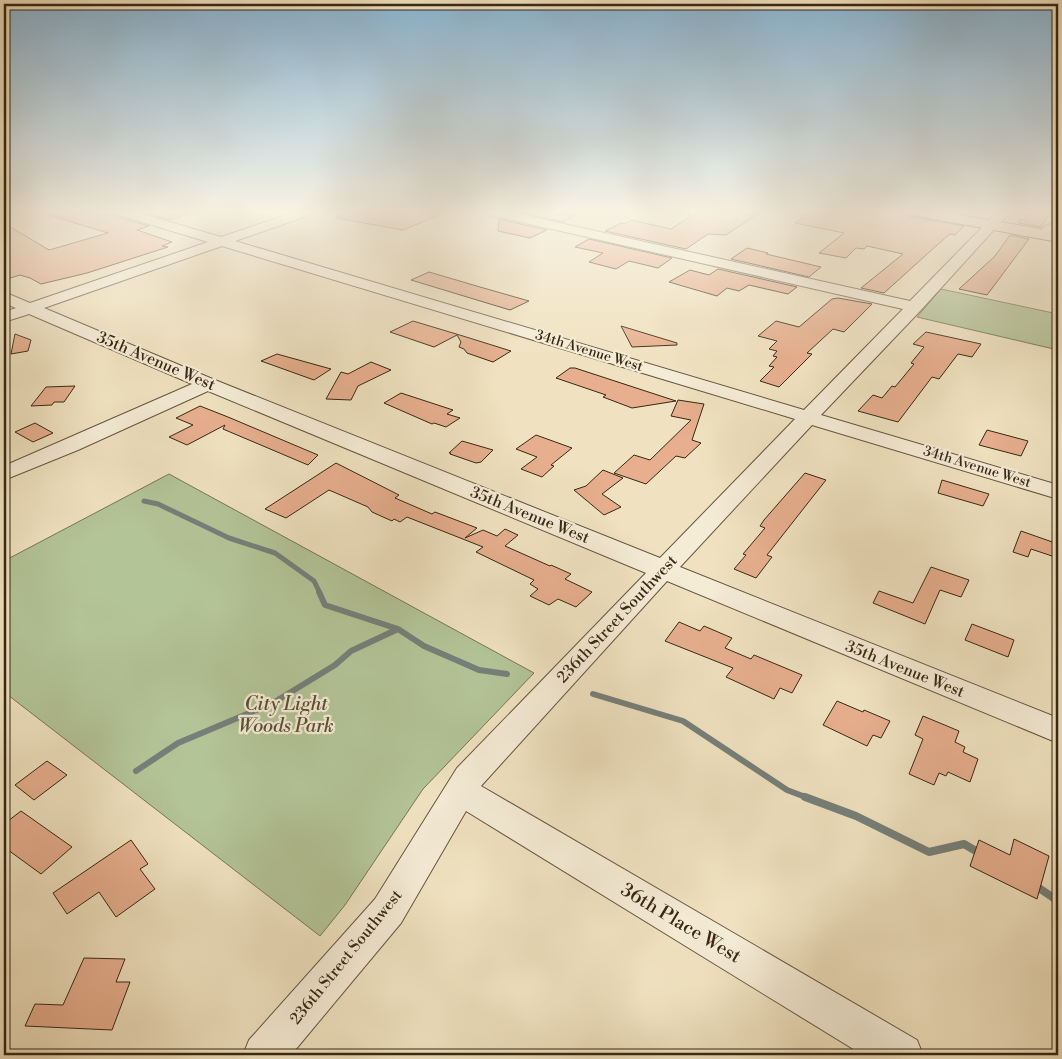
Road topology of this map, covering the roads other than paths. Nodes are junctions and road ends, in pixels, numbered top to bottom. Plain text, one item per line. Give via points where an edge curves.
1 (167, 260) edge
2 (286, 260) edge
3 (709, 260) edge
4 (959, 260) edge
5 (4, 297) edge
6 (915, 307) junction
7 (31, 308) junction
8 (4, 317) edge
9 (208, 384) junction
10 (808, 418) junction
11 (4, 474) edge
12 (1058, 492) edge
13 (663, 570) junction
14 (1058, 731) edge
15 (460, 790) junction
16 (264, 1055) edge
17 (902, 1055) edge

1 - 7 street
2 - 10 street, 34th Avenue West
3 - 6 street
4 - 6 street, 236th Street Southwest
5 - 7 street, 35th Avenue West
6 - 10 street, 236th Street Southwest
7 - 8 street
7 - 9 street, 35th Avenue West
9 - 11 street
9 - 13 street, 35th Avenue West
10 - 12 street, 34th Avenue West
10 - 13 street, 236th Street Southwest
13 - 14 street, 35th Avenue West
13 - 15 street, 236th Street Southwest via 506,736
15 - 16 street, 236th Street Southwest via 388,911
15 - 17 street, 36th Place West

